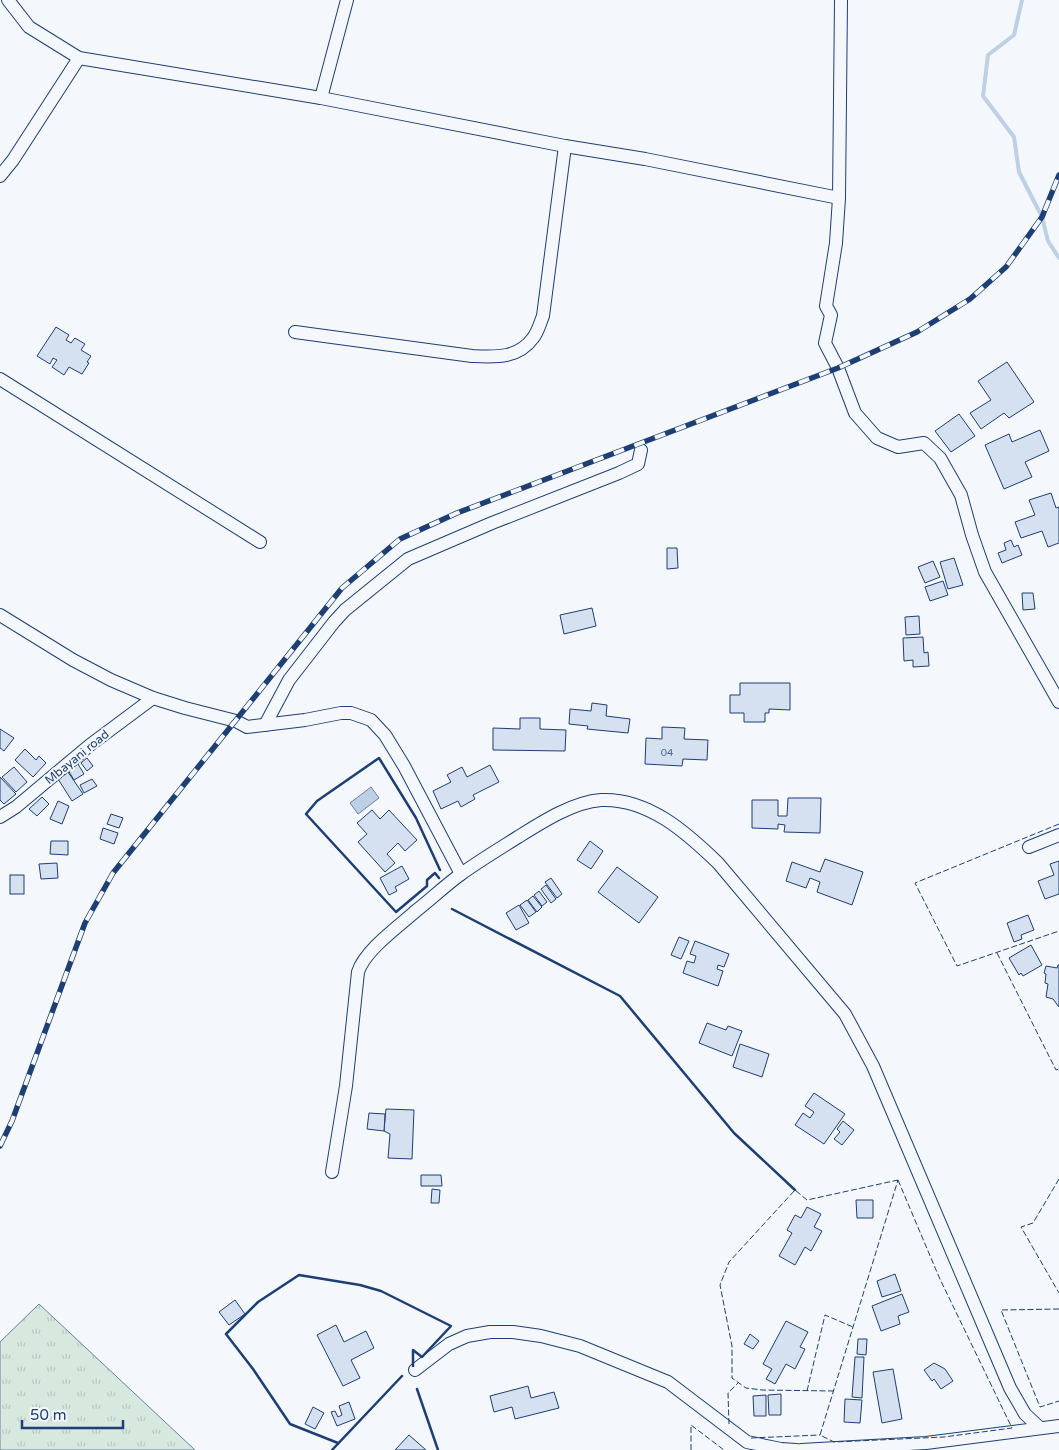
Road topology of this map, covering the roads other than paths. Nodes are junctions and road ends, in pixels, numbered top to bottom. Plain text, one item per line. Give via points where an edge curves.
1 (8, 0) edge
2 (347, 0) edge
3 (842, 0) edge
4 (79, 58) junction
5 (320, 98) junction
6 (565, 146) junction
7 (0, 176) edge
8 (838, 198) junction
9 (294, 332) dead end
10 (0, 379) edge
11 (641, 450) dead end
12 (260, 542) dead end
13 (0, 615) edge
14 (154, 698) junction
15 (1059, 702) edge
16 (265, 726) junction
17 (0, 817) edge
18 (1059, 835) edge
19 (1029, 847) dead end
20 (461, 874) junction
21 (332, 1172) dead end
22 (415, 1370) dead end
23 (1059, 1426) edge
24 (1040, 1428) junction
25 (752, 1446) edge
26 (796, 1450) edge
27 (801, 1450) edge

1 - 4 street via 29,27
2 - 5 street
3 - 8 street
4 - 5 street
4 - 7 street
5 - 6 street
6 - 8 street
6 - 9 street via 542,316 534,337 522,350 500,357 472,356
8 - 15 street via 836,243 826,306 831,315 825,343 855,413 877,438 898,447 924,443 940,458 961,495 985,572
10 - 12 street
11 - 16 street via 638,464 408,559 334,622 289,680
13 - 14 street via 72,660
14 - 16 street via 247,727
14 - 17 street, Mbayani road via 90,745 16,808
16 - 20 street via 341,713 371,720 385,735 404,766
18 - 19 street
20 - 21 street via 367,954 360,965
20 - 24 street via 540,824 583,803 601,800 644,808 664,818 715,860 845,1014 873,1066 1010,1388 1025,1414
22 - 25 street via 449,1344 467,1336 513,1332 541,1336 580,1346 668,1382
23 - 24 street
24 - 27 street via 926,1443
25 - 26 street

